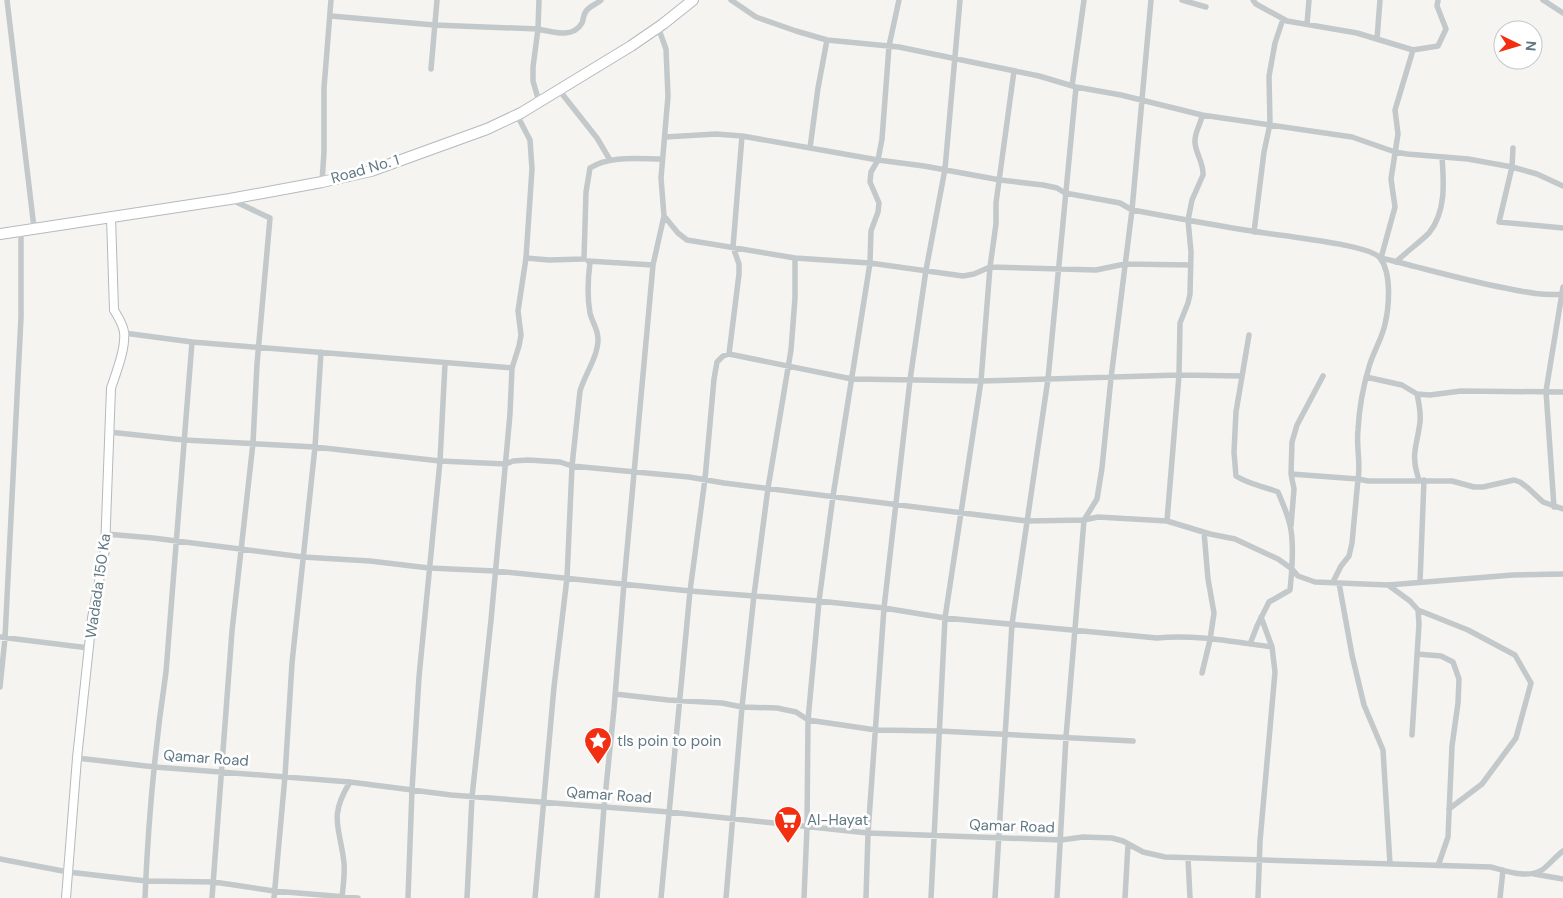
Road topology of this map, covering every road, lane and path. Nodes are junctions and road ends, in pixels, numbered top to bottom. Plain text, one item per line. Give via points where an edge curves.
1 (7, 0) edge
2 (332, 0) edge
3 (436, 0) edge
4 (540, 0) edge
5 (601, 0) edge
6 (692, 0) edge
7 (731, 0) edge
8 (899, 0) edge
9 (960, 0) edge
10 (1084, 0) edge
11 (1152, 0) edge
12 (1182, 0) edge
13 (1254, 0) edge
14 (1309, 0) edge
15 (1380, 0) edge
16 (1438, 0) edge
17 (1543, 0) edge
18 (1206, 7) dead end
19 (1563, 14) edge
20 (331, 16) junction
21 (1283, 19) junction
22 (1307, 24) junction
23 (434, 25) junction
24 (658, 27) junction
25 (538, 29) junction
26 (1377, 39) junction
27 (827, 40) junction
28 (889, 46) junction
29 (1413, 50) junction
30 (953, 58) junction
31 (431, 69) dead end
32 (1014, 71) junction
33 (1074, 87) junction
34 (559, 90) junction
35 (1142, 101) junction
36 (538, 102) junction
37 (517, 114) junction
38 (1202, 115) junction
39 (1270, 124) junction
40 (742, 136) junction
41 (665, 137) junction
42 (810, 148) junction
43 (1512, 148) dead end
44 (1395, 152) junction
45 (1442, 158) junction
46 (662, 159) junction
47 (610, 160) junction
48 (878, 160) junction
49 (1512, 167) junction
50 (945, 169) junction
51 (1000, 180) junction
52 (322, 182) junction
53 (1563, 186) edge
54 (1065, 193) junction
55 (230, 199) junction
56 (1132, 210) junction
57 (664, 216) junction
58 (111, 217) junction
59 (1188, 220) junction
60 (34, 228) junction
61 (1563, 228) edge
62 (21, 230) junction
63 (1254, 232) junction
64 (0, 234) edge
65 (733, 247) junction
66 (526, 258) junction
67 (795, 258) junction
68 (1381, 258) junction
69 (587, 260) junction
70 (1396, 262) junction
71 (870, 263) junction
72 (653, 264) junction
73 (1124, 264) junction
74 (1190, 265) junction
75 (990, 267) junction
76 (926, 270) junction
77 (1058, 270) junction
78 (1563, 287) edge
79 (1562, 294) edge
80 (124, 333) junction
81 (1249, 335) dead end
82 (192, 342) junction
83 (259, 346) junction
84 (321, 352) junction
85 (729, 354) junction
86 (445, 364) junction
87 (788, 366) junction
88 (512, 368) junction
89 (1179, 375) junction
90 (1242, 376) junction
91 (1323, 376) dead end
92 (1366, 377) junction
93 (1111, 378) junction
94 (852, 379) junction
95 (1048, 379) junction
96 (910, 380) junction
97 (981, 381) junction
98 (1546, 391) junction
99 (1563, 392) edge
100 (1417, 394) junction
101 (109, 432) junction
102 (184, 440) junction
103 (253, 443) junction
104 (315, 447) junction
105 (440, 461) junction
106 (506, 464) junction
107 (572, 466) junction
108 (635, 471) junction
109 (1291, 474) junction
110 (705, 479) junction
111 (1358, 479) junction
112 (1422, 480) junction
113 (768, 488) junction
114 (833, 496) junction
115 (896, 504) junction
116 (1554, 507) junction
117 (1563, 509) edge
118 (960, 513) junction
119 (1084, 520) junction
120 (1027, 521) junction
121 (1166, 521) junction
122 (1291, 530) junction
123 (1204, 532) junction
124 (106, 534) junction
125 (176, 541) junction
126 (241, 549) junction
127 (303, 557) junction
128 (429, 568) junction
129 (1292, 569) junction
130 (495, 571) junction
131 (1563, 574) edge
132 (567, 578) junction
133 (1336, 582) junction
134 (1420, 582) junction
135 (624, 583) junction
136 (1388, 585) junction
137 (690, 590) junction
138 (754, 595) junction
139 (819, 601) junction
140 (884, 608) junction
141 (1418, 610) junction
142 (1261, 616) junction
143 (945, 618) junction
144 (1012, 624) junction
145 (1076, 630) junction
146 (2, 638) edge
147 (1210, 640) junction
148 (1250, 644) junction
149 (1272, 647) junction
150 (89, 648) junction
151 (1417, 654) junction
152 (1202, 673) dead end
153 (0, 687) edge
154 (615, 694) junction
155 (679, 701) junction
156 (742, 707) junction
157 (808, 720) junction
158 (876, 730) junction
159 (939, 731) junction
160 (1004, 734) junction
161 (1412, 735) dead end
162 (1066, 737) junction
163 (1133, 741) dead end
164 (77, 758) junction
165 (155, 767) junction
166 (220, 772) junction
167 (286, 776) junction
168 (350, 782) junction
169 (412, 790) junction
170 (472, 797) junction
171 (542, 802) junction
172 (604, 807) junction
173 (1449, 809) junction
174 (670, 812) junction
175 (733, 819) junction
176 (807, 827) junction
177 (868, 833) junction
178 (933, 836) junction
179 (998, 837) junction
180 (1061, 840) junction
181 (1128, 844) junction
182 (1563, 851) edge
183 (1188, 858) junction
184 (0, 860) edge
185 (1260, 860) junction
186 (1390, 864) junction
187 (1438, 866) junction
188 (1503, 870) junction
189 (68, 872) junction
190 (1534, 874) junction
191 (1563, 879) edge
192 (146, 881) junction
193 (214, 882) junction
194 (274, 891) junction
195 (342, 897) edge
196 (66, 898) edge
197 (145, 898) edge
198 (212, 898) edge
199 (274, 898) edge
200 (358, 898) edge
201 (408, 898) edge
202 (467, 898) edge
203 (535, 898) edge
204 (597, 898) edge
205 (661, 898) edge
206 (726, 898) edge
207 (804, 898) edge
208 (866, 898) edge
209 (931, 898) edge
210 (995, 898) edge
211 (1057, 898) edge
212 (1125, 898) edge
213 (1190, 898) edge
214 (1258, 898) edge
215 (1500, 898) edge

1 - 60 street
2 - 20 street
3 - 23 street
4 - 25 street
5 - 25 street via 585,12 582,23 569,33
6 - 24 highway, Road No. 1
7 - 27 street via 756,17
8 - 28 street
9 - 30 street
10 - 33 street
11 - 35 street
12 - 18 street
13 - 21 street
14 - 22 street
15 - 26 street
16 - 29 street via 1437,6 1446,29 1438,46
17 - 19 street
20 - 23 street
20 - 52 street via 324,88
21 - 22 street
21 - 39 street via 1269,76
22 - 26 street
23 - 25 street
23 - 31 street
24 - 34 highway, Road No. 1
24 - 41 street via 667,59
25 - 36 street via 533,81
26 - 29 street
27 - 28 street
27 - 42 street
28 - 30 street
28 - 48 street
29 - 44 street via 1395,110 1398,134
30 - 32 street
30 - 50 street
32 - 33 street
32 - 51 street
33 - 35 street
33 - 54 street
34 - 36 highway, Road No. 1
34 - 47 street
35 - 38 street
35 - 56 street
36 - 37 highway, Road No. 1
37 - 52 highway, Road No. 1 via 487,129 371,171
37 - 66 street via 530,140 532,169
38 - 39 street
38 - 59 street via 1195,137 1204,169
39 - 44 street via 1352,137
39 - 63 street
40 - 41 street
40 - 42 street
40 - 65 street
41 - 46 street
42 - 48 street
43 - 49 street
44 - 45 street
44 - 68 street via 1391,180 1395,207
45 - 49 street via 1468,158
45 - 70 street via 1443,191 1437,220 1428,233
46 - 47 street
46 - 57 street
47 - 69 street via 595,164 587,176
48 - 50 street
48 - 71 street via 870,172 870,182 879,203 871,231
49 - 53 street
49 - 61 street via 1499,222
50 - 51 street
50 - 76 street
51 - 54 street via 1043,185
51 - 75 street
52 - 55 highway, Road No. 1
54 - 56 street via 1120,203
54 - 77 street
55 - 58 highway, Road No. 1
55 - 83 street via 270,218
56 - 59 street
56 - 73 street
57 - 65 street via 688,240
57 - 72 street
58 - 60 highway, Road No. 1
58 - 80 street via 114,310
59 - 63 street
59 - 74 street
60 - 62 highway, Road No. 1
62 - 64 highway, Road No. 1
62 - 146 street via 21,318
63 - 68 street via 1347,246
65 - 67 street
65 - 85 street via 739,274
66 - 69 street
66 - 88 street via 518,311 521,335
67 - 71 street
67 - 87 street via 795,298
68 - 70 street
68 - 92 street via 1388,281 1385,324
69 - 72 street
69 - 107 street via 590,311 598,340 596,354 580,391
70 - 79 street via 1541,295
71 - 76 street
71 - 94 street
72 - 108 street
73 - 74 street
73 - 77 street via 1096,270
73 - 93 street
74 - 89 street via 1190,294 1179,328
75 - 76 street via 963,276
75 - 77 street
75 - 97 street
76 - 96 street
77 - 95 street
78 - 79 street
79 - 98 street
80 - 82 street
80 - 101 street, Wadada 150 Ka via 111,388
81 - 90 street
82 - 83 street
82 - 102 street
83 - 84 street
83 - 103 street
84 - 86 street
84 - 104 street
85 - 87 street
85 - 110 street via 717,362
86 - 88 street
86 - 105 street
87 - 94 street
87 - 113 street
88 - 106 street
89 - 90 street
89 - 93 street
89 - 121 street
90 - 122 street via 1236,412 1236,476 1278,492
91 - 109 street via 1297,425 1292,442
92 - 100 street via 1402,385
92 - 111 street via 1358,430
93 - 95 street
93 - 119 street via 1099,489 1097,499
94 - 96 street
94 - 114 street
95 - 97 street
95 - 120 street
96 - 97 street
96 - 115 street
97 - 118 street
98 - 99 street
98 - 100 street
98 - 116 street
100 - 112 street via 1420,422 1414,460
101 - 102 street
101 - 124 street, Wadada 150 Ka
102 - 103 street
102 - 125 street
103 - 104 street
103 - 126 street
104 - 105 street
104 - 127 street
105 - 106 street
105 - 128 street
106 - 107 street via 528,460
106 - 130 street
107 - 108 street
107 - 132 street
108 - 110 street
108 - 135 street
109 - 111 street
109 - 122 street via 1294,489
110 - 113 street
110 - 137 street
111 - 112 street
111 - 133 street via 1352,543
112 - 116 street via 1452,481 1474,487 1514,480
112 - 134 street
113 - 114 street
113 - 138 street
114 - 115 street
114 - 139 street
115 - 118 street
115 - 140 street
116 - 117 street
118 - 120 street
118 - 143 street
119 - 120 street
119 - 121 street
119 - 145 street
120 - 144 street
121 - 123 street
122 - 129 street
123 - 129 street via 1235,539
123 - 147 street via 1214,613
124 - 125 street
124 - 150 street, Wadada 150 Ka
125 - 126 street
125 - 165 street
126 - 127 street
126 - 166 street
127 - 128 street via 370,560
127 - 167 street via 292,663
128 - 130 street
128 - 169 street
129 - 133 street via 1298,576 1315,582
129 - 142 street via 1290,590 1269,602
130 - 132 street
130 - 170 street
131 - 134 street
132 - 135 street
132 - 171 street
133 - 136 street
133 - 186 street via 1364,705 1384,750
134 - 136 street
135 - 137 street
135 - 154 street
136 - 141 street
137 - 138 street
137 - 155 street
138 - 139 street
138 - 156 street
139 - 140 street
139 - 157 street
140 - 143 street
140 - 158 street
141 - 151 street
141 - 173 street via 1468,630 1515,655 1531,684 1516,738 1482,784
142 - 148 street
142 - 149 street
143 - 144 street
143 - 159 street
144 - 145 street
144 - 160 street
145 - 147 street
145 - 162 street
146 - 150 street
146 - 153 street
147 - 148 street
147 - 152 street
148 - 149 street
149 - 185 street via 1275,672
150 - 164 street, Wadada 150 Ka
151 - 161 street
151 - 173 street via 1441,656 1453,662 1460,679
154 - 155 street
154 - 172 street
155 - 156 street
155 - 174 street
156 - 157 street via 785,709
156 - 175 street
157 - 158 street
157 - 176 street
158 - 159 street
158 - 177 street
159 - 160 street
159 - 178 street
160 - 162 street
160 - 179 street
162 - 163 street
162 - 180 street
164 - 165 street, Qamar Road
164 - 189 street, Wadada 150 Ka
165 - 166 street, Qamar Road
165 - 192 street
166 - 167 street, Qamar Road
166 - 193 street
167 - 168 street, Qamar Road
167 - 194 street
168 - 169 street, Qamar Road
168 - 195 street via 341,797 337,815 345,879
169 - 170 street, Qamar Road
169 - 201 street
170 - 171 street, Qamar Road
170 - 202 street
171 - 172 street, Qamar Road
171 - 203 street
172 - 174 street, Qamar Road
172 - 204 street
173 - 187 street via 1448,837
174 - 175 street, Qamar Road
174 - 205 street
175 - 176 street, Qamar Road
175 - 206 street
176 - 177 street, Qamar Road
176 - 207 street
177 - 178 street, Qamar Road
177 - 208 street
178 - 179 street, Qamar Road
178 - 209 street
179 - 180 street, Qamar Road
179 - 210 street
180 - 181 street, Qamar Road via 1112,838
180 - 211 street
181 - 183 street, Qamar Road via 1136,850 1165,857
181 - 212 street
182 - 190 street
183 - 185 street
183 - 213 street
184 - 189 street
185 - 186 street
185 - 214 street
186 - 187 street
187 - 188 street
188 - 190 street
188 - 215 street
189 - 192 street
189 - 196 street, Wadada 150 Ka
190 - 191 street
192 - 193 street
192 - 197 street
193 - 194 street
193 - 198 street
194 - 195 street
194 - 199 street
195 - 200 street

